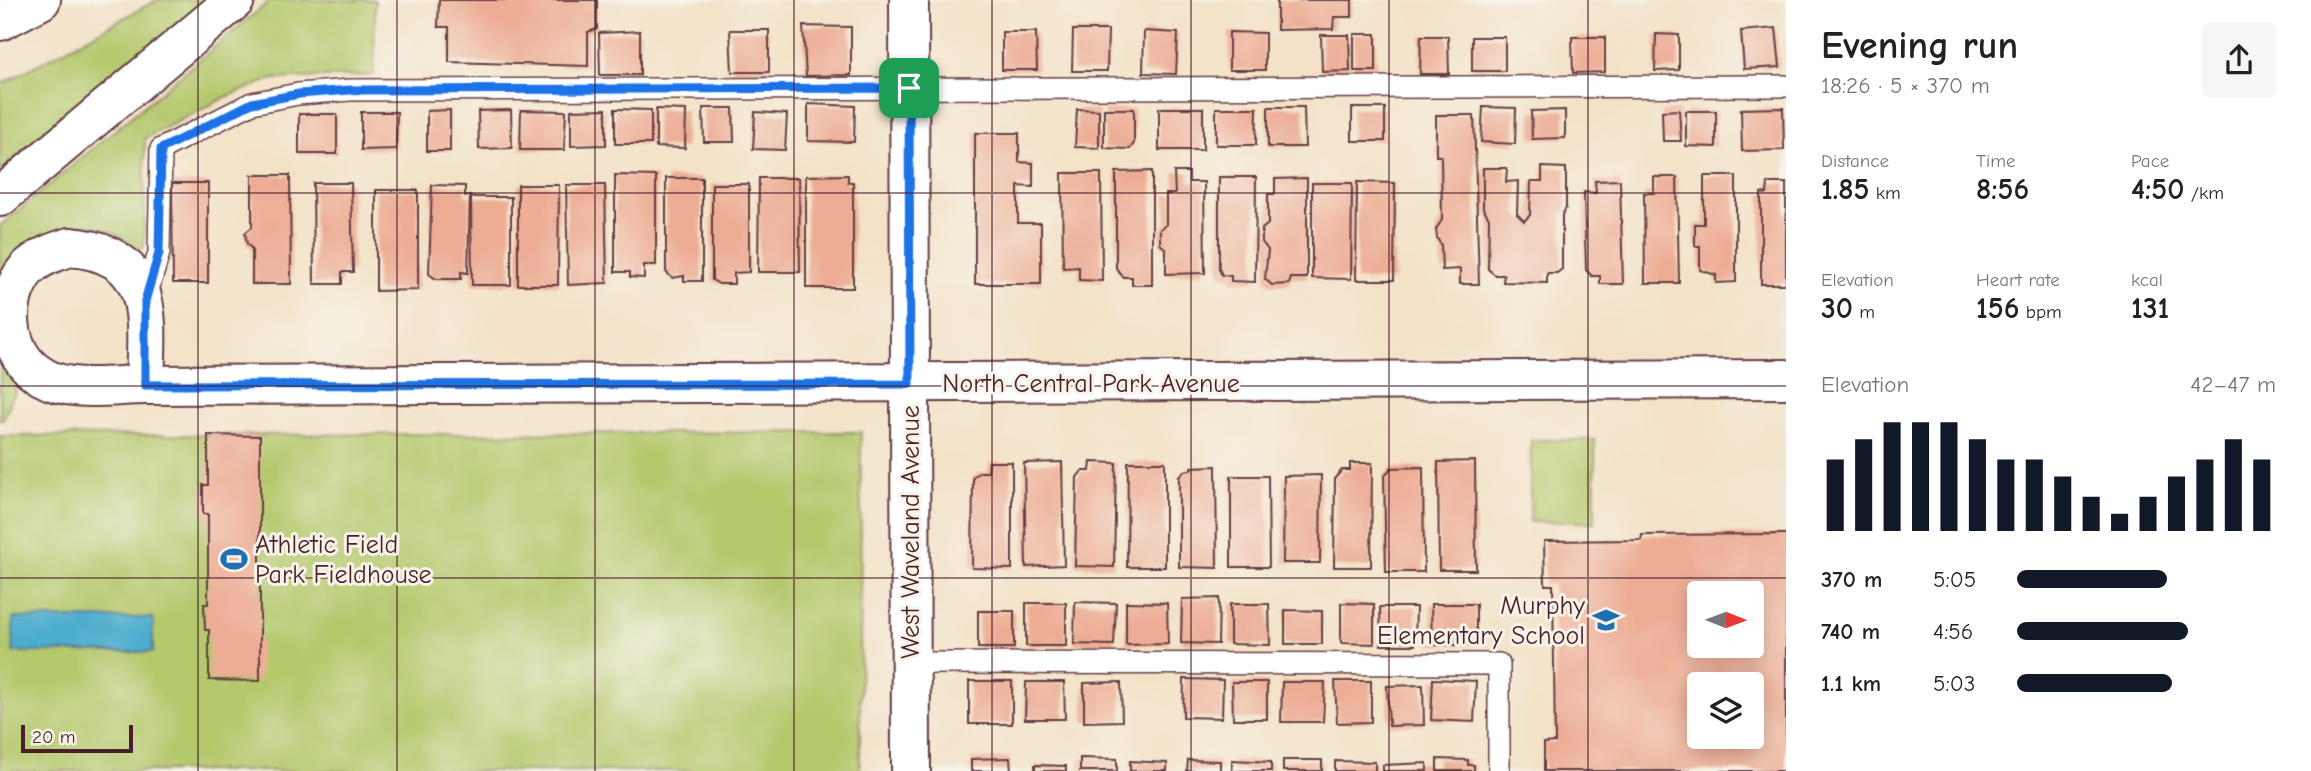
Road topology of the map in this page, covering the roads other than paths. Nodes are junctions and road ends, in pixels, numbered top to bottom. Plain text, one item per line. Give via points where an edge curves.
1 (41, 0) edge
2 (235, 0) edge
3 (909, 0) edge
4 (0, 21) edge
5 (1786, 86) edge
6 (909, 88) junction
7 (0, 197) edge
8 (145, 301) junction
9 (1786, 379) edge
10 (910, 384) junction
11 (145, 385) junction
12 (911, 663) junction
13 (911, 771) edge
14 (1499, 771) edge

1 - 4 main road
2 - 7 main road
3 - 6 main road, West Waveland Avenue
5 - 6 lane
6 - 8 lane via 350,90 252,103 161,149 159,253
6 - 10 main road, West Waveland Avenue
8 - 11 main road, North Central Park Avenue
8 - 11 main road, North Central Park Avenue via 135,278 118,259 95,249 70,247 46,254 26,270 13,291 8,316 12,340 24,362 44,378 71,385
9 - 10 main road, North Central Park Avenue
10 - 11 main road, North Central Park Avenue
10 - 12 main road, West Waveland Avenue
12 - 13 main road, West Waveland Avenue
12 - 14 lane via 1499,664

